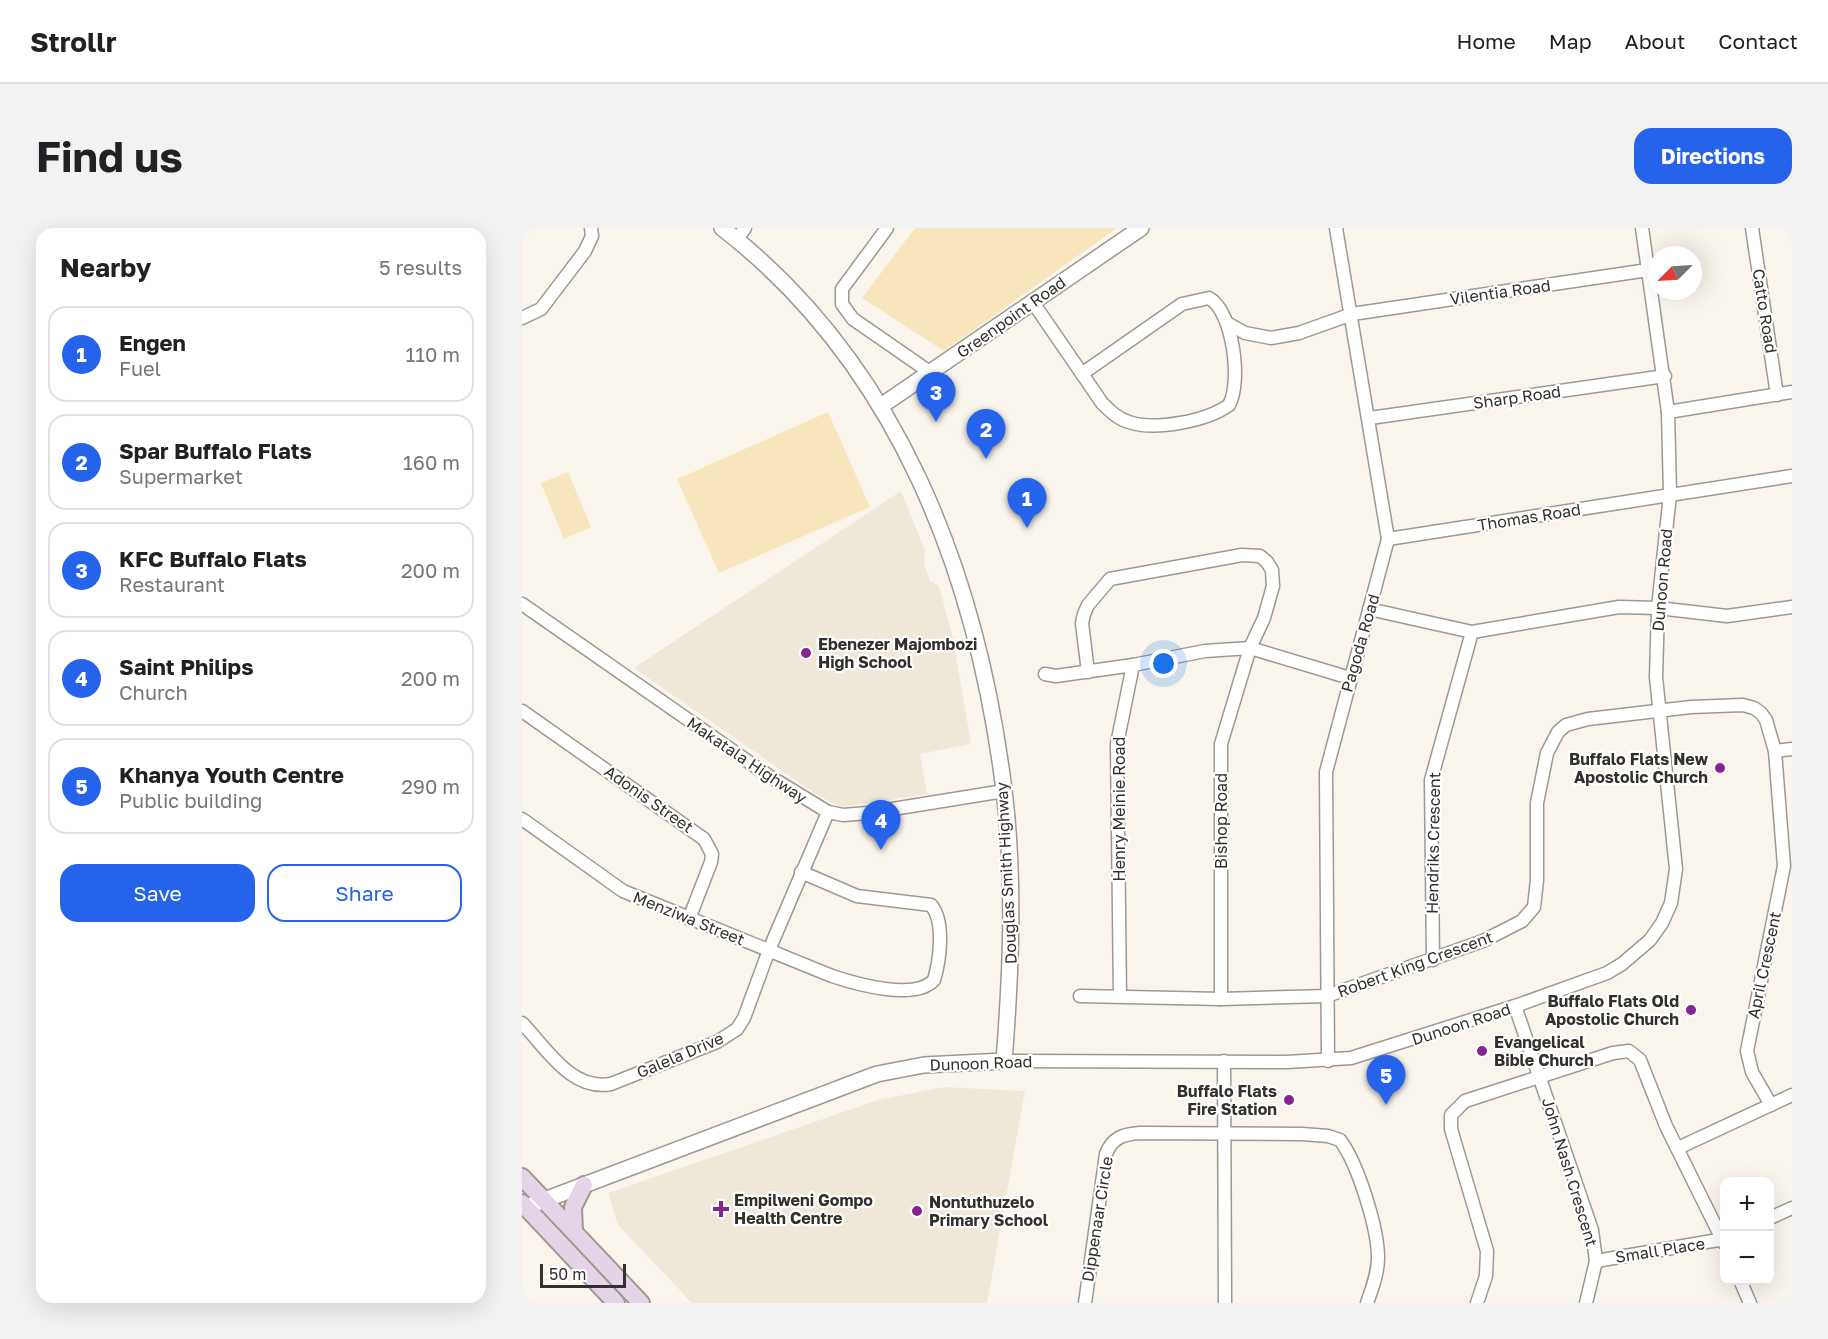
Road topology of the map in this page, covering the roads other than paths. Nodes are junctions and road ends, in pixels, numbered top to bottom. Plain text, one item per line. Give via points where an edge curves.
1 (591, 228) edge
2 (722, 228) edge
3 (887, 228) edge
4 (1141, 228) edge
5 (1336, 228) edge
6 (1642, 228) edge
7 (1752, 228) edge
8 (741, 234) edge
9 (1648, 270) joint
10 (1653, 300) edge
11 (1032, 301) junction
12 (1352, 314) junction
13 (522, 318) edge
14 (1227, 323) junction
15 (931, 373) junction
16 (1083, 373) junction
17 (1665, 376) junction
18 (1792, 392) edge
19 (1777, 395) junction
20 (881, 406) junction
21 (1668, 412) junction
22 (1370, 418) junction
23 (1792, 476) edge
24 (1670, 494) junction
25 (1388, 539) junction
26 (522, 604) edge
27 (1792, 607) edge
28 (1658, 608) junction
29 (1370, 609) junction
30 (1472, 632) junction
31 (1250, 648) junction
32 (1133, 665) junction
33 (1088, 672) junction
34 (1045, 674) dead end
35 (1350, 678) junction
36 (522, 711) edge
37 (1658, 713) junction
38 (1792, 749) edge
39 (1775, 751) junction
40 (1004, 791) junction
41 (828, 812) junction
42 (522, 819) edge
43 (801, 873) junction
44 (689, 919) junction
45 (769, 950) junction
46 (1433, 960) junction
47 (1080, 996) dead end
48 (1120, 996) junction
49 (1327, 996) junction
50 (1221, 999) junction
51 (1515, 1006) junction
52 (522, 1023) edge
53 (1224, 1061) junction
54 (1328, 1061) junction
55 (1005, 1062) junction
56 (1539, 1076) junction
57 (1792, 1095) edge
58 (1770, 1105) junction
59 (1225, 1135) junction
60 (1678, 1148) junction
61 (522, 1177) edge
62 (584, 1185) junction
63 (545, 1201) junction
64 (524, 1205) edge
65 (1792, 1208) edge
66 (1774, 1216) edge
67 (574, 1232) junction
68 (1720, 1233) edge
69 (1720, 1242) edge
70 (1596, 1261) junction
71 (1742, 1285) edge
72 (616, 1303) edge
73 (640, 1303) edge
74 (1085, 1303) edge
75 (1225, 1303) edge
76 (1367, 1303) edge
77 (1477, 1303) edge
78 (1586, 1303) edge
79 (1750, 1303) edge

1 - 13 street via 585,251 547,301 535,314
2 - 8 street, Douglas Smith Highway
3 - 15 street via 842,289 842,304 853,319
4 - 11 street, Greenpoint Road
5 - 12 street, Pagoda Road
6 - 9 street, Dunoon Road
7 - 19 street, Catto Road
8 - 20 street, Douglas Smith Highway via 820,320
9 - 12 street, Vilentia Road
10 - 17 street, Dunoon Road
11 - 15 street, Greenpoint Road
11 - 16 street
12 - 14 street, Vilentia Road via 1299,333 1271,338 1245,333
12 - 22 street, Pagoda Road
14 - 16 street via 1217,302 1209,298 1190,300
14 - 16 street via 1236,384 1234,395 1229,405 1208,418 1145,425 1129,422 1102,403
15 - 20 street, Greenpoint Road
17 - 21 street, Dunoon Road
17 - 22 street, Sharp Road
18 - 19 street
19 - 21 street
20 - 40 street, Douglas Smith Highway via 936,517 967,603
21 - 24 street, Dunoon Road
22 - 25 street, Pagoda Road
23 - 24 street, Thomas Road
24 - 25 street, Thomas Road
24 - 28 street, Dunoon Road
25 - 29 street, Pagoda Road
26 - 41 street, Makatala Highway via 768,776
27 - 28 street via 1727,616
28 - 30 street via 1619,607
28 - 37 street, Dunoon Road
29 - 30 street
29 - 35 street, Pagoda Road
30 - 46 street, Hendriks Crescent via 1431,780
31 - 32 street via 1205,651
31 - 33 street, Bishop Road via 1273,586 1268,562 1251,554 1110,579 1083,614
31 - 35 street
31 - 50 street, Bishop Road via 1221,744
32 - 33 street
32 - 48 street, Henry Meinie Road via 1117,744
33 - 34 street
35 - 49 street, Pagoda Road via 1326,772
36 - 44 street, Adonis Street via 704,839 712,854 711,862
37 - 39 street, April Crescent via 1716,705 1754,708 1766,720
37 - 46 street, Robert King Crescent via 1577,721 1558,732 1551,740 1540,780 1536,897 1530,914 1506,930
37 - 51 street, Dunoon Road via 1676,869 1671,903 1662,923 1650,940 1607,973
38 - 39 street
39 - 58 street, April Crescent via 1783,872 1747,1051 1752,1072
40 - 41 street, Makatala Highway via 868,813
40 - 55 street, Douglas Smith Highway via 1011,963
41 - 43 street, Galela Drive
42 - 44 street, Menziwa Street via 623,891
43 - 45 street, Galela Drive
43 - 45 street, Menziwa Street via 857,896 931,905 938,926 934,980 916,990 860,985
44 - 45 street, Menziwa Street
45 - 52 street, Galela Drive via 744,1018 728,1036 611,1084 599,1086 578,1081
46 - 49 street, Robert King Crescent
47 - 48 street
48 - 50 street
49 - 50 street
49 - 54 street, Pagoda Road
51 - 54 street, Dunoon Road via 1366,1054
51 - 56 street, John Nash Crescent
53 - 54 street, Dunoon Road
53 - 55 street, Dunoon Road
53 - 59 street
55 - 62 street, Dunoon Road via 924,1065 877,1074
56 - 60 street, John Nash Crescent via 1629,1051 1640,1059
56 - 70 street, John Nash Crescent via 1592,1230
56 - 77 street via 1465,1101 1450,1115 1487,1251 1486,1276
57 - 58 street
58 - 60 street
59 - 74 street, Dippenaar Circle via 1131,1134 1109,1147
59 - 75 street
59 - 76 street via 1302,1134 1340,1140 1351,1160 1377,1248 1376,1277
60 - 68 street, John Nash Crescent
61 - 63 main road
62 - 63 street, Dunoon Road
62 - 67 main road via 573,1207
63 - 64 street, Dunoon Road
63 - 67 main road
64 - 72 main road
65 - 66 street
67 - 73 main road
69 - 70 street, Small Place
70 - 78 street, John Nash Crescent
71 - 79 street

